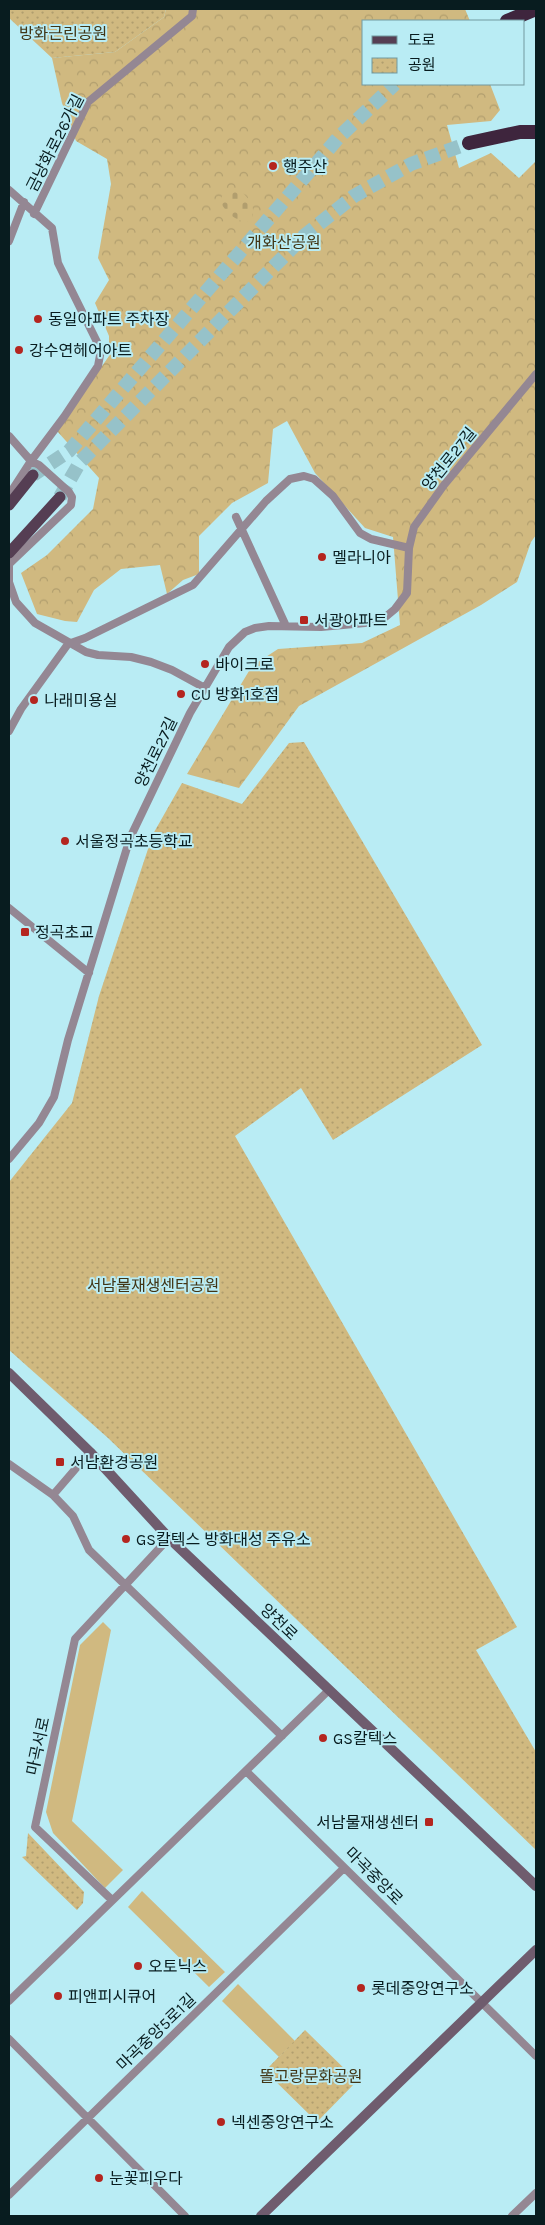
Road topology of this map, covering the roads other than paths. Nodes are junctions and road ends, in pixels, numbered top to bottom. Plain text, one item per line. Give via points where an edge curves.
1 (193, 9) edge
2 (536, 9) edge
3 (508, 20) edge
4 (536, 132) edge
5 (468, 143) tunnel mouth
6 (9, 190) edge
7 (24, 202) junction
8 (34, 214) junction
9 (9, 241) edge
10 (536, 374) edge
11 (9, 436) edge
12 (31, 461) junction
13 (33, 475) tunnel mouth
14 (9, 496) edge
15 (60, 497) tunnel mouth
16 (9, 505) edge
17 (236, 517) dead end
18 (243, 529) junction
19 (409, 548) junction
20 (9, 553) edge
21 (9, 564) edge
22 (286, 626) junction
23 (68, 644) junction
24 (205, 688) junction
25 (9, 731) edge
26 (9, 908) edge
27 (89, 974) junction
28 (9, 1159) edge
29 (9, 1373) edge
30 (90, 1452) junction
31 (9, 1464) edge
32 (53, 1495) junction
33 (169, 1538) junction
34 (126, 1585) junction
35 (328, 1690) junction
36 (282, 1736) junction
37 (246, 1771) junction
38 (344, 1868) junction
39 (536, 1886) edge
40 (112, 1900) junction
41 (536, 1950) edge
42 (9, 2001) edge
43 (481, 2003) junction
44 (9, 2039) edge
45 (536, 2056) edge
46 (88, 2118) junction
47 (536, 2193) edge
48 (9, 2195) edge
49 (185, 2216) edge
50 (261, 2216) edge
51 (512, 2216) edge

1 - 8 street, 금낭화로26가길 via 192,16 88,102
2 - 3 highway
4 - 5 highway via 520,132
6 - 7 street
7 - 8 street
7 - 9 street
8 - 12 street via 52,228 58,263 102,350 98,366
10 - 19 street, 양천로27길 via 426,508 414,527
11 - 12 street
12 - 14 street
12 - 21 street via 39,464 69,492 71,505
13 - 16 main road
15 - 20 main road
17 - 18 street
18 - 19 street via 290,478 304,476 314,479 333,496 360,533 371,539
18 - 22 street
18 - 23 street via 193,585
19 - 22 street, 양천로27길 via 407,593 383,619 321,627
21 - 23 street via 9,582 16,602 35,624
22 - 24 street, 양천로27길 via 245,632 229,647
23 - 24 street via 98,655 131,656 151,662
23 - 25 street
24 - 27 street, 양천로27길 via 130,838
26 - 27 street
27 - 28 street, 양천로27길 via 54,1097 39,1123
29 - 30 main road, 양천로
30 - 32 street
30 - 33 main road, 양천로
31 - 32 street
32 - 34 street via 73,1516 89,1550
33 - 34 street, 마곡서로
33 - 35 main road, 양천로
34 - 36 street
34 - 40 street, 마곡서로 via 75,1640 35,1827
35 - 36 street
35 - 39 main road, 양천로
36 - 37 street
37 - 38 street, 마곡중앙로
37 - 40 street
38 - 43 street, 마곡중앙로
38 - 46 street, 마곡중앙5로1길
40 - 42 street
41 - 43 main road
43 - 45 street, 마곡중앙로
43 - 50 main road
44 - 46 street
46 - 48 street, 마곡중앙5로1길
46 - 49 street
47 - 51 street

